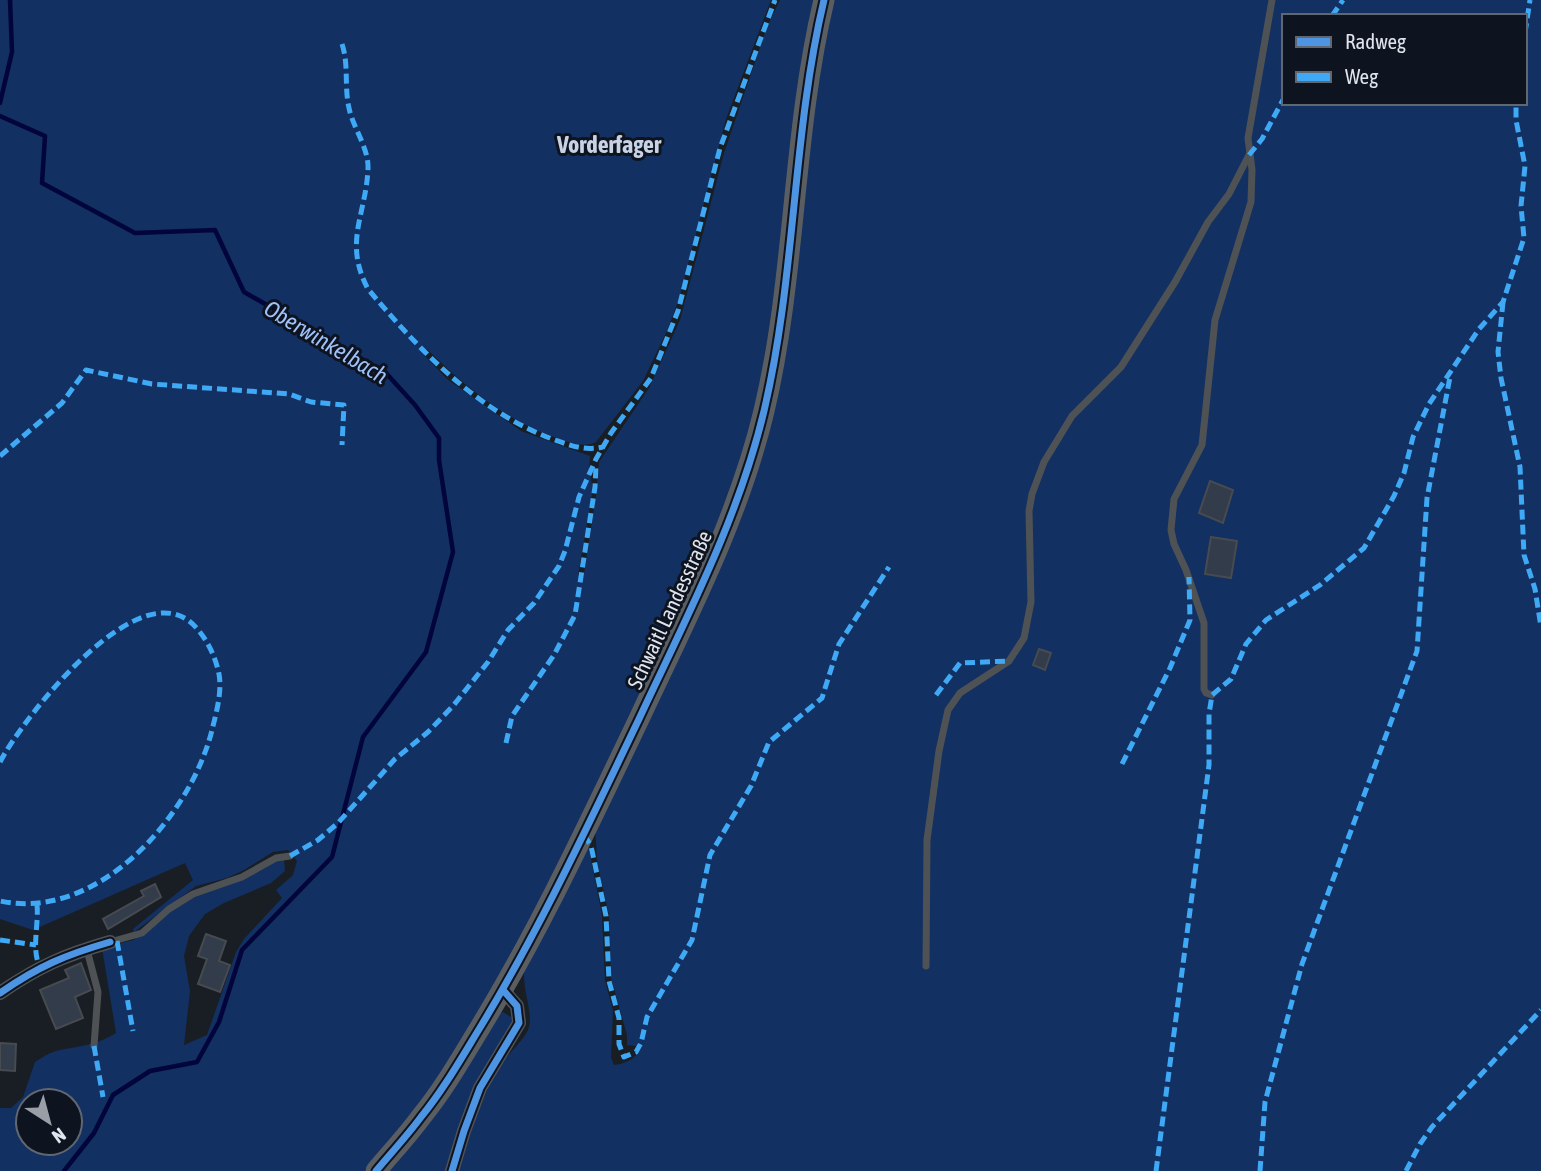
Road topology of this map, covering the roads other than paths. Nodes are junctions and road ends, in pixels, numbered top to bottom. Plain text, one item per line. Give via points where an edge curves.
1 (824, 0) edge
2 (1272, 0) edge
3 (1249, 155) junction
4 (1212, 695) dead end
5 (289, 856) dead end
6 (110, 943) joint
7 (87, 949) junction
8 (926, 966) dead end
9 (503, 990) junction
10 (0, 993) edge
11 (94, 1046) dead end
12 (376, 1171) edge
13 (452, 1171) edge

1 - 9 street, Schwaitl Landesstraße via 806,101 781,321 750,465 727,531 692,607 584,835
2 - 3 lane via 1249,127
3 - 4 lane via 1252,194 1215,320 1202,445 1174,499 1171,530 1204,623 1205,689
3 - 8 lane via 1121,367 1072,416 1044,462 1029,511 1031,602 1024,638 1009,661 960,693 948,710 927,840
5 - 6 lane via 193,894 142,933
6 - 7 street
7 - 10 street via 40,967
7 - 11 lane via 99,992
9 - 12 street, Schwaitl Landesstraße via 423,1115
9 - 13 street via 519,1010 519,1024 480,1088

